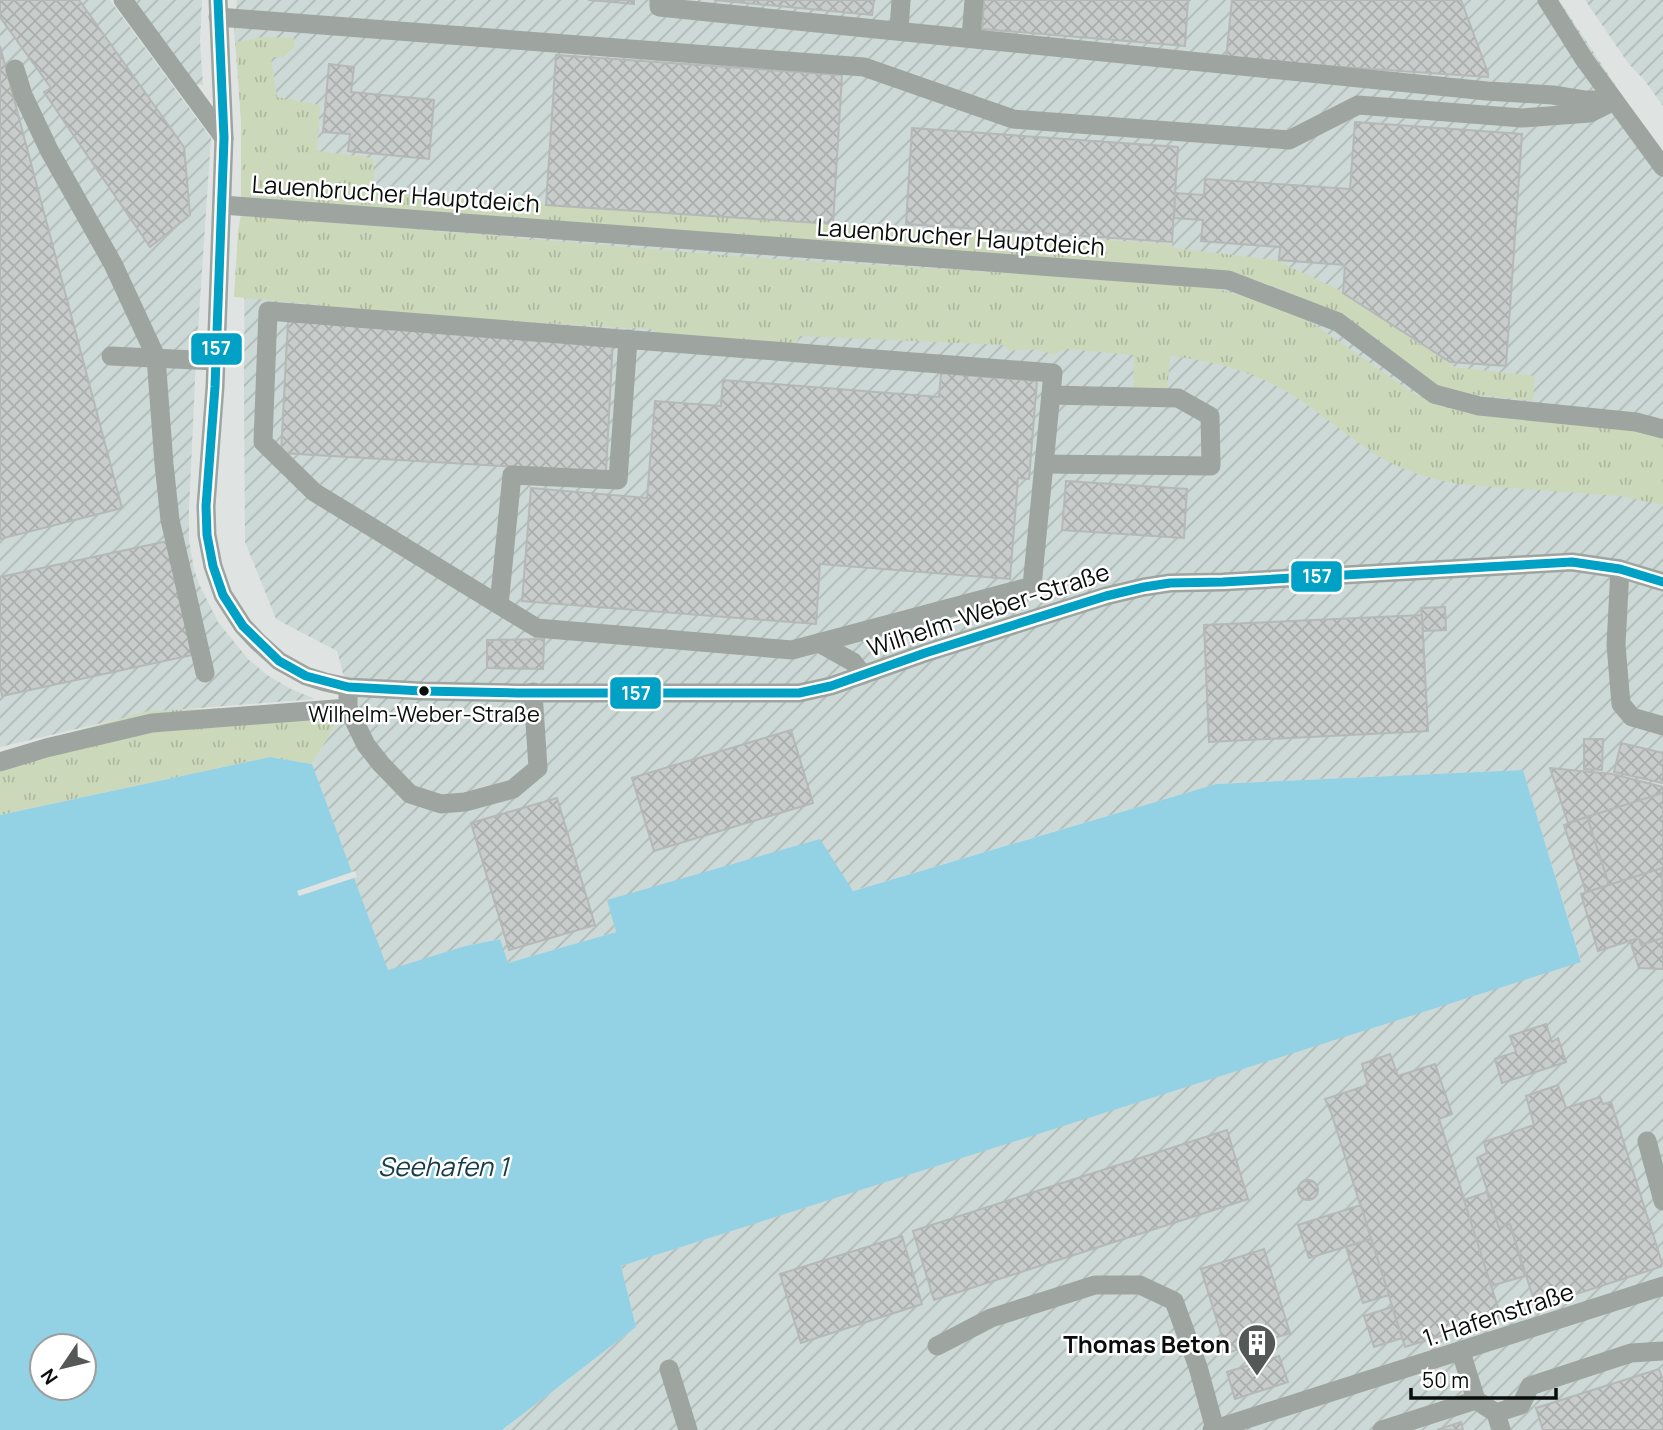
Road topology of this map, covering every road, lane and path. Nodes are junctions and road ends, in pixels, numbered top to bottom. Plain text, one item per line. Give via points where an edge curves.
1 (123, 0) edge
2 (659, 0) edge
3 (901, 0) edge
4 (974, 0) edge
5 (1547, 0) edge
6 (218, 9) edge
7 (899, 30) junction
8 (971, 37) junction
9 (15, 69) dead end
10 (1614, 100) junction
11 (224, 138) junction
12 (1663, 167) edge
13 (222, 205) junction
14 (628, 339) junction
15 (111, 356) dead end
16 (156, 358) junction
17 (216, 361) junction
18 (1051, 395) junction
19 (1663, 429) edge
20 (1044, 464) junction
21 (1620, 569) junction
22 (1663, 582) edge
23 (499, 605) junction
24 (819, 643) junction
25 (205, 673) dead end
26 (863, 675) junction
27 (348, 687) junction
28 (533, 692) junction
29 (348, 708) junction
30 (1663, 726) edge
31 (0, 762) edge
32 (1647, 1141) dead end
33 (1663, 1201) edge
34 (1663, 1286) edge
35 (937, 1346) dead end
36 (1663, 1351) edge
37 (1461, 1352) junction
38 (669, 1368) dead end
39 (1476, 1400) junction
40 (1499, 1422) edge
41 (688, 1430) edge
42 (1213, 1430) edge
43 (1382, 1430) edge

1 - 11 street
2 - 7 street via 659,7
3 - 7 street
4 - 8 street
5 - 10 street
6 - 10 street via 864,67 1013,119 1289,140 1359,105 1522,118 1590,113
6 - 11 street, Wilhelm-Weber-Straße
7 - 8 street
8 - 10 street
9 - 16 street via 49,150 113,264
10 - 12 street
11 - 13 street, Wilhelm-Weber-Straße
13 - 17 street, Wilhelm-Weber-Straße
13 - 19 street, Lauenbrucher Hauptdeich via 1228,280 1338,322 1434,394 1479,406 1636,422
14 - 18 street via 1053,373
14 - 23 street via 618,480 512,475
14 - 23 street via 268,311 263,442 314,492
15 - 16 street
16 - 17 street
16 - 25 street via 170,520
17 - 27 street, Wilhelm-Weber-Straße via 206,506 207,535 223,595 243,626 279,662 306,676
18 - 20 street
18 - 20 street via 1178,398 1210,416 1211,466
20 - 24 street via 1032,586
21 - 22 street, Wilhelm-Weber-Straße
21 - 26 street, Wilhelm-Weber-Straße via 1572,562 1144,586
21 - 30 street via 1616,645 1621,704 1632,717
23 - 24 street via 537,628 792,650
24 - 26 street via 853,662
26 - 28 street, Wilhelm-Weber-Straße via 799,693
27 - 28 street, Wilhelm-Weber-Straße
27 - 29 street
28 - 29 street via 538,768 513,789 466,802 441,804 410,794 366,745
29 - 31 street via 152,723
32 - 33 street
34 - 37 street, 1. Hafenstraße
35 - 42 street via 991,1318 1095,1285 1140,1284 1174,1301 1198,1367
36 - 40 street via 1631,1353 1530,1386 1521,1405
37 - 39 street
37 - 42 street, 1. Hafenstraße
38 - 41 street
39 - 40 street
39 - 43 street

